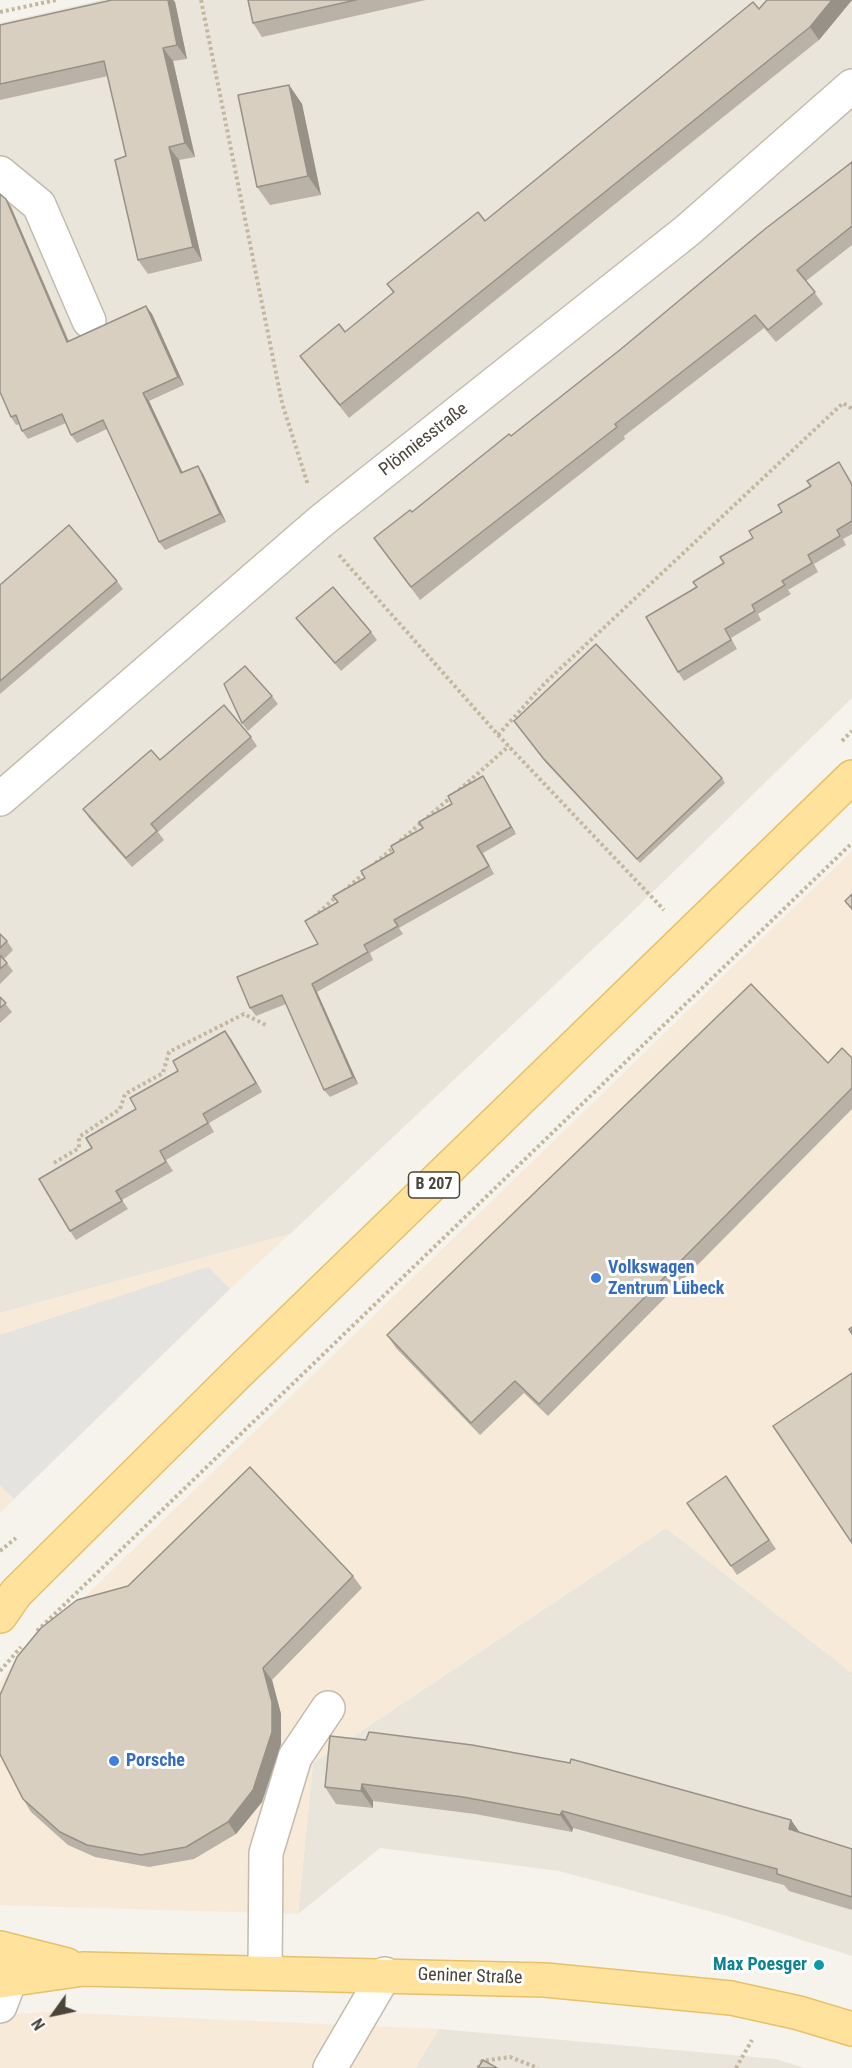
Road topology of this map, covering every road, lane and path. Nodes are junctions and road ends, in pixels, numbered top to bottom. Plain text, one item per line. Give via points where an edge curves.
1 (56, 0) edge
2 (0, 12) edge
3 (852, 86) edge
4 (0, 173) edge
5 (89, 321) dead end
6 (852, 409) edge
7 (498, 735) dead end
8 (509, 746) dead end
9 (852, 777) edge
10 (0, 799) edge
11 (852, 843) edge
12 (314, 917) edge
13 (266, 1025) dead end
14 (54, 1163) dead end
15 (5, 1604) edge
16 (34, 1633) edge
17 (26, 1641) dead end
18 (0, 1671) edge
19 (328, 1708) dead end
20 (0, 1948) edge
21 (83, 1969) junction
22 (265, 1972) junction
23 (385, 1974) junction
24 (3, 1989) edge
25 (852, 2029) edge
26 (330, 2068) edge
27 (477, 2068) edge
28 (538, 2068) edge

1 - 2 path
3 - 10 street, Plönniesstraße via 688,230 320,522
4 - 5 street via 39,205
6 - 7 path via 843,403 554,675
8 - 12 path
9 - 15 main road, B 207
11 - 16 path
13 - 14 path via 244,1014 169,1052 163,1073 125,1094 120,1109 79,1137 79,1148
17 - 18 path
19 - 22 street via 295,1757 266,1853
20 - 21 main road, Geniner Straße
21 - 22 main road, Geniner Straße
21 - 24 main road, Geniner Straße
22 - 23 main road, Geniner Straße
23 - 25 main road, Geniner Straße via 545,1980 731,1998
23 - 26 street
27 - 28 path via 482,2061 510,2057

